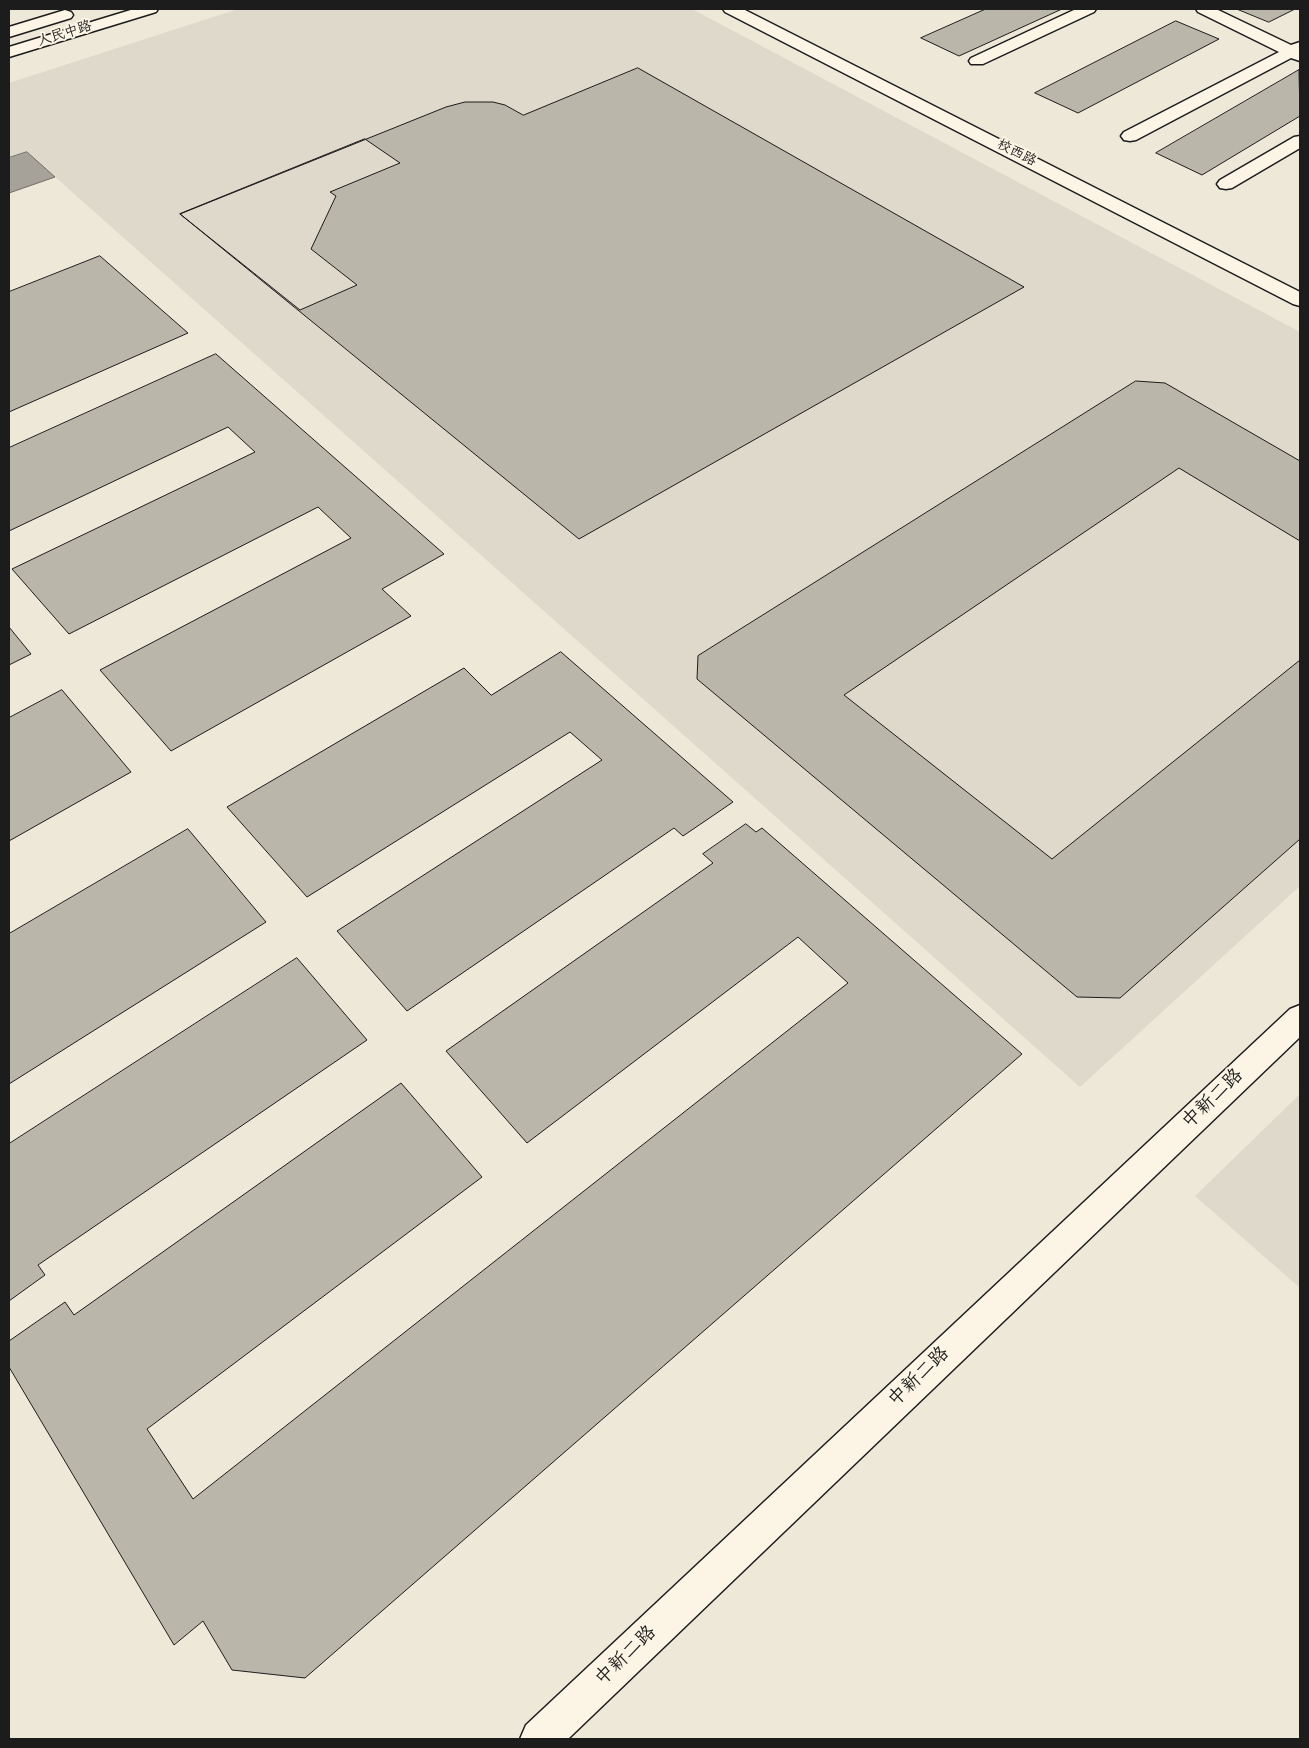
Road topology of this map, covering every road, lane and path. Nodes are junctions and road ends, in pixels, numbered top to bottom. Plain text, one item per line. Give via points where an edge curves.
1 (150, 9) edge
2 (731, 9) edge
3 (1088, 9) edge
4 (1204, 9) edge
5 (77, 11) dead end
6 (9, 32) edge
7 (9, 52) edge
8 (1297, 52) edge
9 (977, 61) dead end
10 (1130, 136) dead end
11 (1300, 141) edge
12 (1226, 184) dead end
13 (1300, 300) edge
14 (1300, 1018) edge
15 (540, 1739) edge

1 - 7 street, 人民中路
2 - 13 street, 校西路
3 - 9 street
4 - 8 street
5 - 6 street, 人民中路
8 - 10 street
11 - 12 street
14 - 15 street, 中新二路

